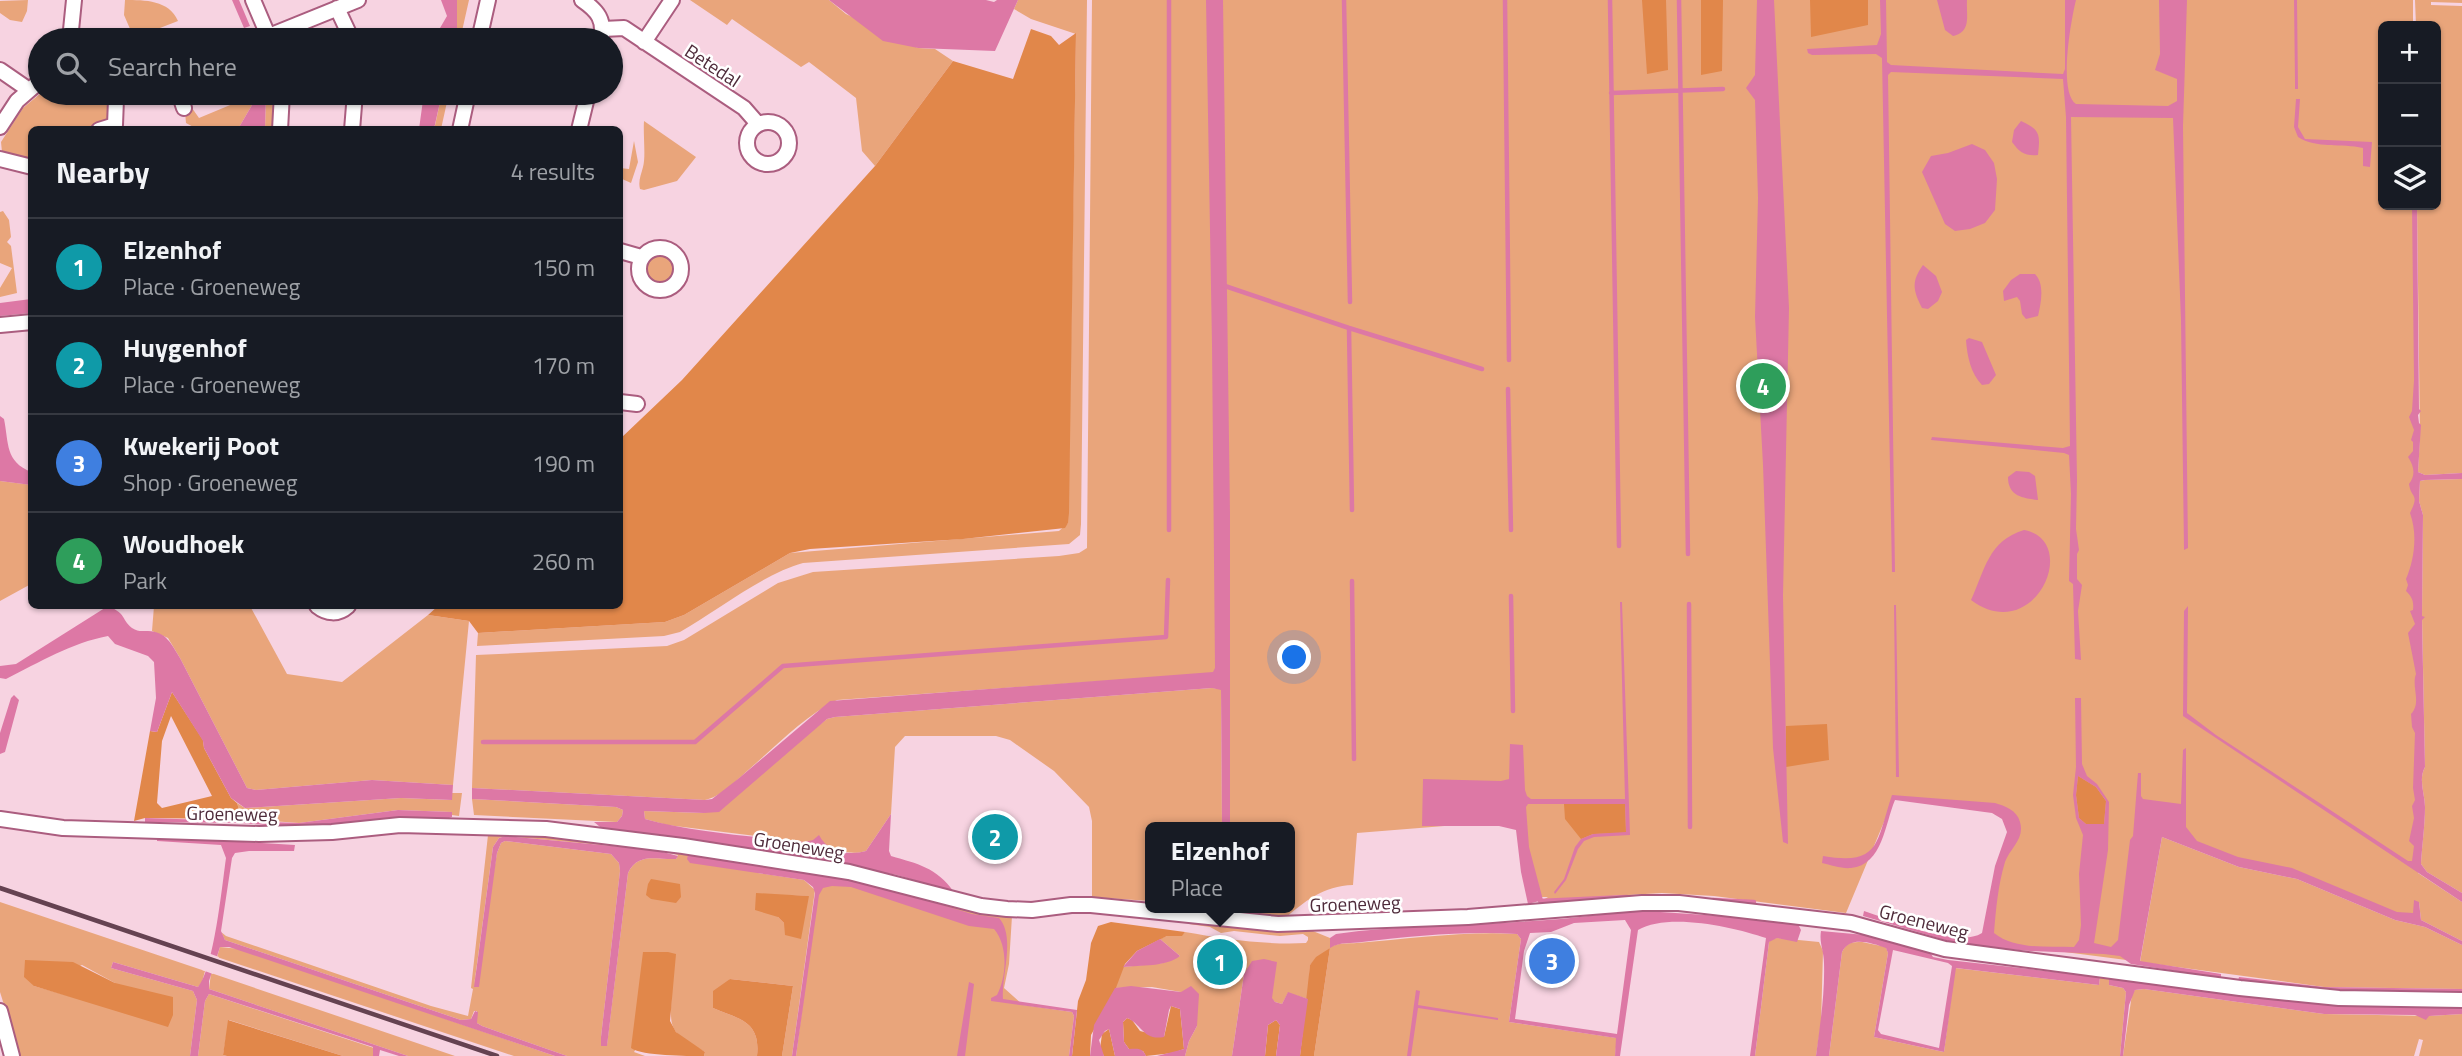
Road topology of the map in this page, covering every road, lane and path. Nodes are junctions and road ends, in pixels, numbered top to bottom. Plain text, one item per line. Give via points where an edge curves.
1 (74, 0) edge
2 (253, 0) edge
3 (358, 0) edge
4 (488, 0) edge
5 (582, 0) edge
6 (672, 0) edge
7 (328, 7) edge
8 (71, 28) edge
9 (262, 28) edge
10 (287, 28) edge
11 (343, 28) edge
12 (482, 28) edge
13 (602, 28) edge
14 (623, 28) edge
15 (644, 42) junction
16 (0, 70) edge
17 (28, 83) edge
18 (28, 92) edge
19 (113, 105) edge
20 (183, 105) edge
21 (281, 105) edge
22 (354, 105) edge
23 (465, 105) edge
24 (585, 105) edge
25 (184, 108) dead end
26 (758, 124) dead end
27 (111, 126) edge
28 (280, 126) edge
29 (352, 126) edge
30 (461, 126) edge
31 (580, 126) edge
32 (0, 127) edge
33 (0, 159) edge
34 (28, 166) edge
35 (623, 252) edge
36 (641, 257) dead end
37 (28, 322) edge
38 (0, 325) edge
39 (623, 402) edge
40 (637, 404) dead end
41 (323, 609) edge
42 (343, 609) edge
43 (0, 820) edge
44 (1145, 911) edge
45 (1166, 913) edge
46 (2462, 1000) edge
47 (0, 1010) edge
48 (12, 1056) edge

1 - 8 street
2 - 9 street
3 - 7 street
4 - 12 street
5 - 13 street, Betedal via 601,17
6 - 15 street
7 - 10 street
7 - 11 street
14 - 15 street, Betedal
15 - 26 street, Betedal via 744,108
16 - 17 street
18 - 32 street
19 - 27 street via 115,125
20 - 25 street
21 - 28 street
22 - 29 street
23 - 30 street
24 - 31 street
33 - 34 street
35 - 36 street
37 - 38 street
39 - 40 street
41 - 42 street
43 - 44 street, Groeneweg via 63,828 260,834 400,825 546,829 849,872 981,906 1032,910 1091,905
45 - 46 street, Groeneweg via 1278,925 1679,903 1851,923 1945,949 2240,988 2339,998
47 - 48 street

